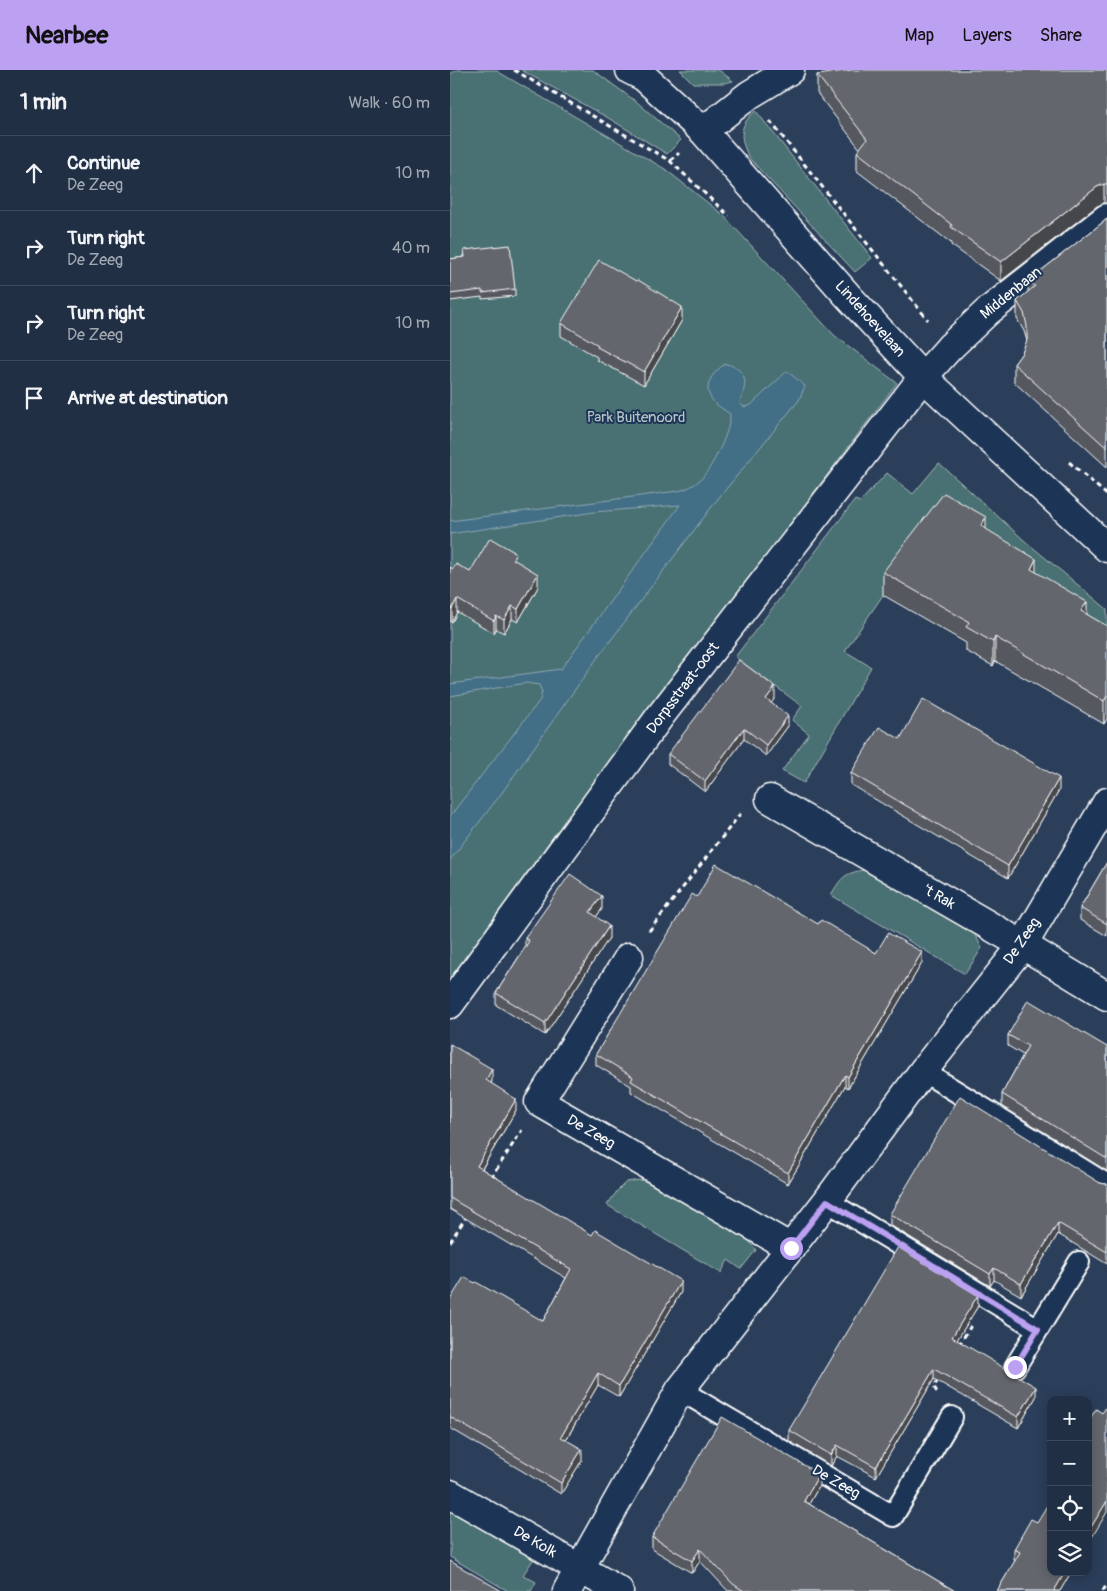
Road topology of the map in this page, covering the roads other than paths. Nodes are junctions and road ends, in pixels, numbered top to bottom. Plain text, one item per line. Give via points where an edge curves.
1 (790, 70) edge
2 (638, 72) edge
3 (703, 131) junction
4 (1107, 218) edge
5 (923, 377) junction
6 (1107, 548) edge
7 (770, 799) road end
8 (1107, 802) edge
9 (1022, 945) junction
10 (629, 957) road end
11 (1107, 996) edge
12 (450, 1004) edge
13 (923, 1071) junction
14 (1106, 1184) edge
15 (827, 1201) junction
16 (791, 1248) junction
17 (1078, 1262) dead end
18 (1038, 1329) junction
19 (1015, 1367) dead end
20 (680, 1390) junction
21 (952, 1417) road end
22 (450, 1494) edge
23 (574, 1580) edge
24 (619, 1591) edge

1 - 3 street via 749,95
2 - 3 street, Lindehoevelaan
3 - 5 street, Lindehoevelaan
4 - 5 street, Middenbaan via 987,312
5 - 6 street, Lindehoevelaan
5 - 12 street, Dorpsstraat-oost via 661,716
7 - 9 street, 't Rak
8 - 9 street, De Zeeg
9 - 11 street, 't Rak
9 - 13 street, De Zeeg
10 - 16 street, De Zeeg via 539,1102
13 - 14 lane
13 - 15 street, De Zeeg
15 - 16 street, De Zeeg
15 - 18 lane
16 - 20 street, De Zeeg
17 - 18 lane
18 - 19 lane
20 - 21 lane, De Zeeg via 893,1516
20 - 23 street, De Zeeg
22 - 23 street, De Kolk
23 - 24 street, De Kolk

